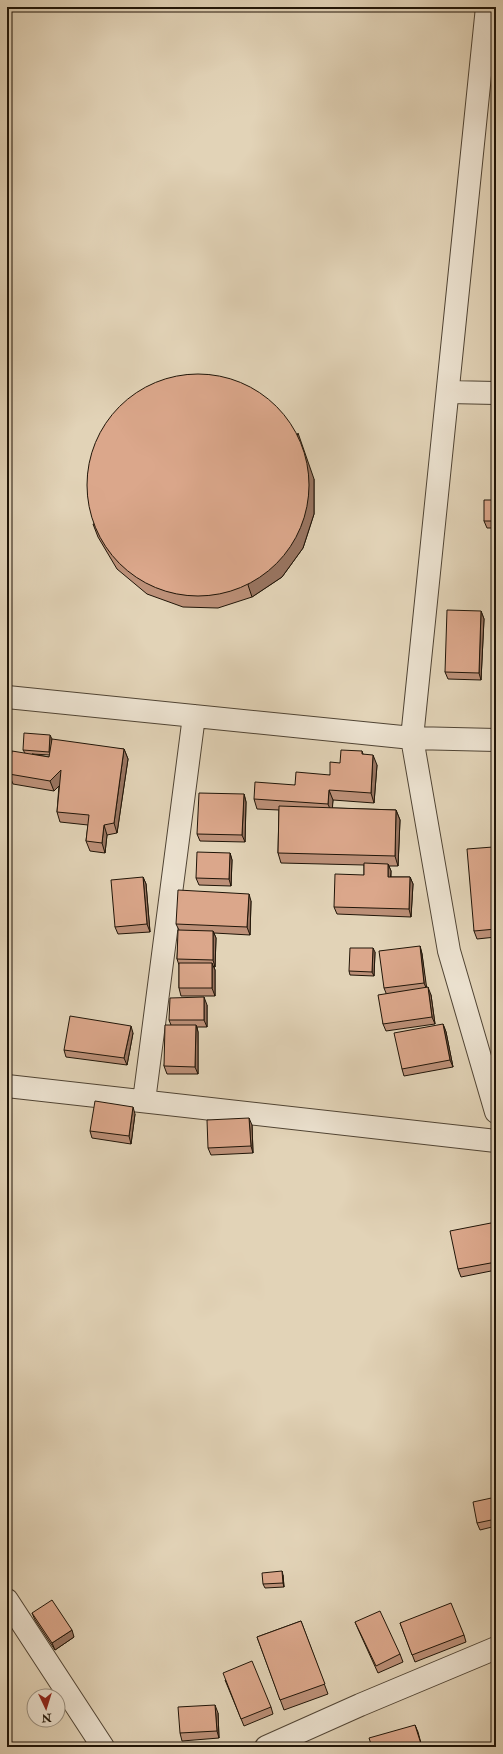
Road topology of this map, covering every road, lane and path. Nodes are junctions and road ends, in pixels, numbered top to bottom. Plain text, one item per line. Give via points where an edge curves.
1 (487, 7) edge
2 (487, 93) edge
3 (448, 392) junction
4 (496, 394) edge
5 (7, 697) edge
6 (194, 716) junction
7 (412, 738) junction
8 (496, 740) edge
9 (7, 1086) edge
10 (144, 1101) junction
11 (496, 1110) edge
12 (496, 1141) edge
13 (7, 1600) edge
14 (496, 1648) edge
15 (103, 1747) edge
16 (266, 1747) edge

1 - 2 street
2 - 3 street
3 - 4 street
3 - 7 street
5 - 6 street
6 - 7 street
6 - 10 street
7 - 8 street
7 - 11 street via 449,951
9 - 10 street
10 - 12 street
13 - 15 street
14 - 16 street

